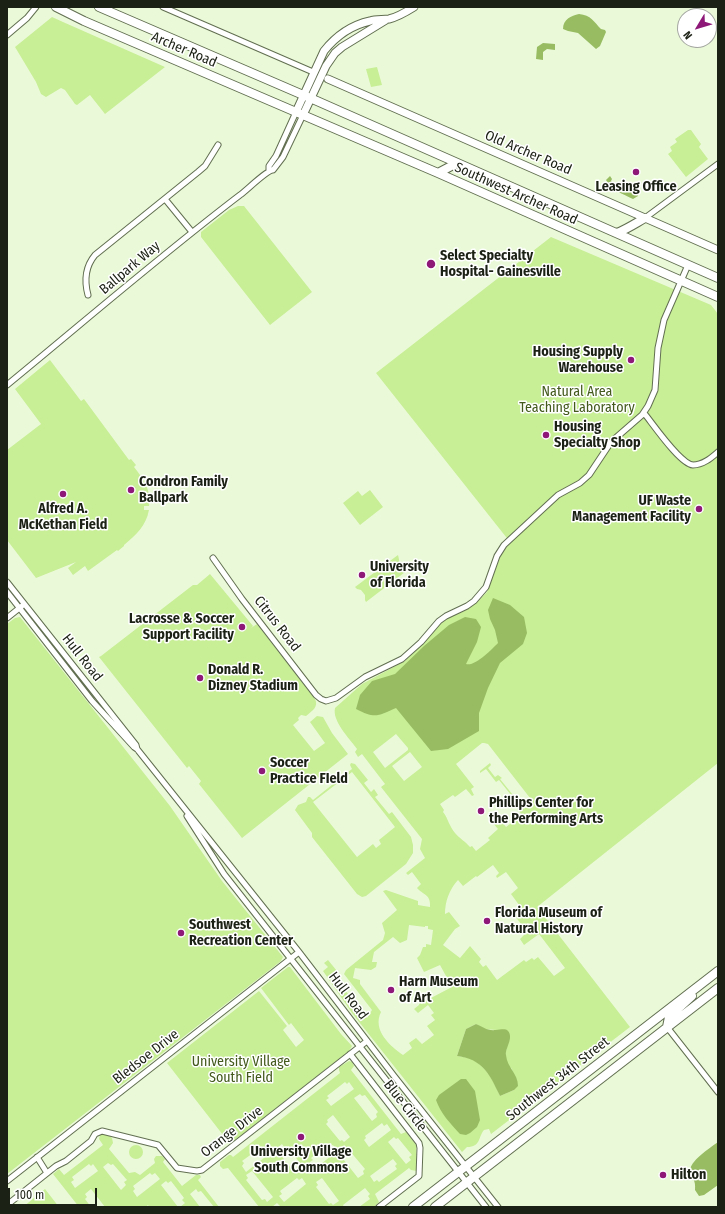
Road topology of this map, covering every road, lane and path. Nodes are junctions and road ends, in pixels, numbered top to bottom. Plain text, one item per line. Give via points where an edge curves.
1 (36, 7) edge
2 (56, 7) edge
3 (99, 7) edge
4 (163, 7) edge
5 (414, 7) edge
6 (388, 19) junction
7 (7, 35) edge
8 (325, 68) junction
9 (313, 72) junction
10 (328, 79) junction
11 (317, 85) junction
12 (303, 95) junction
13 (311, 99) junction
14 (300, 113) junction
15 (218, 145) dead end
16 (457, 163) junction
17 (718, 164) edge
18 (269, 170) junction
19 (438, 173) junction
20 (165, 199) junction
21 (645, 218) junction
22 (192, 232) junction
23 (617, 233) junction
24 (718, 250) edge
25 (688, 265) junction
26 (718, 278) edge
27 (681, 281) junction
28 (88, 295) dead end
29 (718, 297) edge
30 (7, 385) edge
31 (644, 412) junction
32 (718, 452) edge
33 (213, 558) dead end
34 (7, 582) edge
35 (7, 592) edge
36 (25, 604) junction
37 (20, 608) junction
38 (7, 618) edge
39 (137, 749) junction
40 (177, 800) junction
41 (299, 952) junction
42 (291, 958) junction
43 (718, 971) edge
44 (698, 986) junction
45 (718, 988) edge
46 (668, 1027) junction
47 (367, 1041) junction
48 (360, 1047) junction
49 (350, 1054) junction
50 (718, 1092) edge
51 (37, 1158) junction
52 (466, 1166) junction
53 (458, 1172) junction
54 (47, 1173) junction
55 (474, 1177) junction
56 (7, 1181) edge
57 (467, 1182) junction
58 (7, 1205) edge
59 (379, 1207) edge
60 (413, 1207) edge
61 (435, 1207) edge
62 (486, 1207) edge
63 (498, 1207) edge

1 - 7 street
2 - 14 main road, Archer Road
3 - 12 main road, Archer Road
4 - 9 street
5 - 6 street
6 - 8 street via 342,47
6 - 9 street via 371,20 354,26 338,36 324,51
8 - 10 street
8 - 11 street
9 - 12 street
10 - 11 street
10 - 21 street, Old Archer Road
11 - 13 street
12 - 13 main road, Archer Road
12 - 14 street
13 - 14 street
13 - 16 main road, Southwest Archer Road
14 - 18 street, Ballpark Way
14 - 18 street, Ballpark Way via 283,157 273,170
14 - 19 main road, Southwest Archer Road
15 - 20 street via 205,166
16 - 19 main road
16 - 23 main road, Southwest Archer Road
17 - 21 street
18 - 22 street, Ballpark Way via 250,188
19 - 27 main road, Southwest Archer Road
20 - 22 street
20 - 28 street via 95,255 88,265 86,274
21 - 23 main road via 627,230
21 - 24 street, Old Archer Road
22 - 30 street, Ballpark Way
23 - 25 main road, Southwest Archer Road
25 - 26 main road, Southwest Archer Road
25 - 27 street
27 - 29 main road, Southwest Archer Road
27 - 31 street via 664,320 657,355 655,390
31 - 32 street via 678,456 687,463 699,464
31 - 33 street, Citrus Road via 611,442 587,477 558,495 503,546 486,587 474,601 439,621 402,658 365,676 336,698 326,701 316,695
34 - 36 street, Hull Road
35 - 37 street, Hull Road
36 - 37 street
36 - 39 street, Hull Road
37 - 38 street
37 - 39 street, Hull Road via 92,701
39 - 40 street, Hull Road
40 - 41 street, Hull Road
40 - 42 street, Hull Road via 224,874
41 - 42 street, Bledsoe Drive
41 - 47 street, Hull Road
42 - 48 street, Hull Road
42 - 51 street, Bledsoe Drive
43 - 44 main road, Southwest 34th Street
44 - 46 main road via 690,999 668,1017
44 - 52 main road, Southwest 34th Street
45 - 46 main road, Southwest 34th Street
46 - 50 street
46 - 55 main road, Southwest 34th Street
47 - 48 street, Orange Drive
47 - 52 street, Hull Road
48 - 49 street, Orange Drive
48 - 53 street, Hull Road
49 - 54 street, Orange Drive via 202,1170 177,1168 158,1145 103,1131 95,1134 91,1141
49 - 59 street, Blue Circle via 420,1145 419,1176
51 - 54 street
51 - 56 street, Bledsoe Drive
52 - 53 main road, Southwest 34th Street
52 - 55 street, Hull Road
53 - 57 street, Hull Road
53 - 60 main road, Southwest 34th Street
54 - 58 street, Orange Drive
55 - 57 main road, Southwest 34th Street
55 - 63 street, Hull Road
57 - 61 main road, Southwest 34th Street
57 - 62 street, Hull Road

